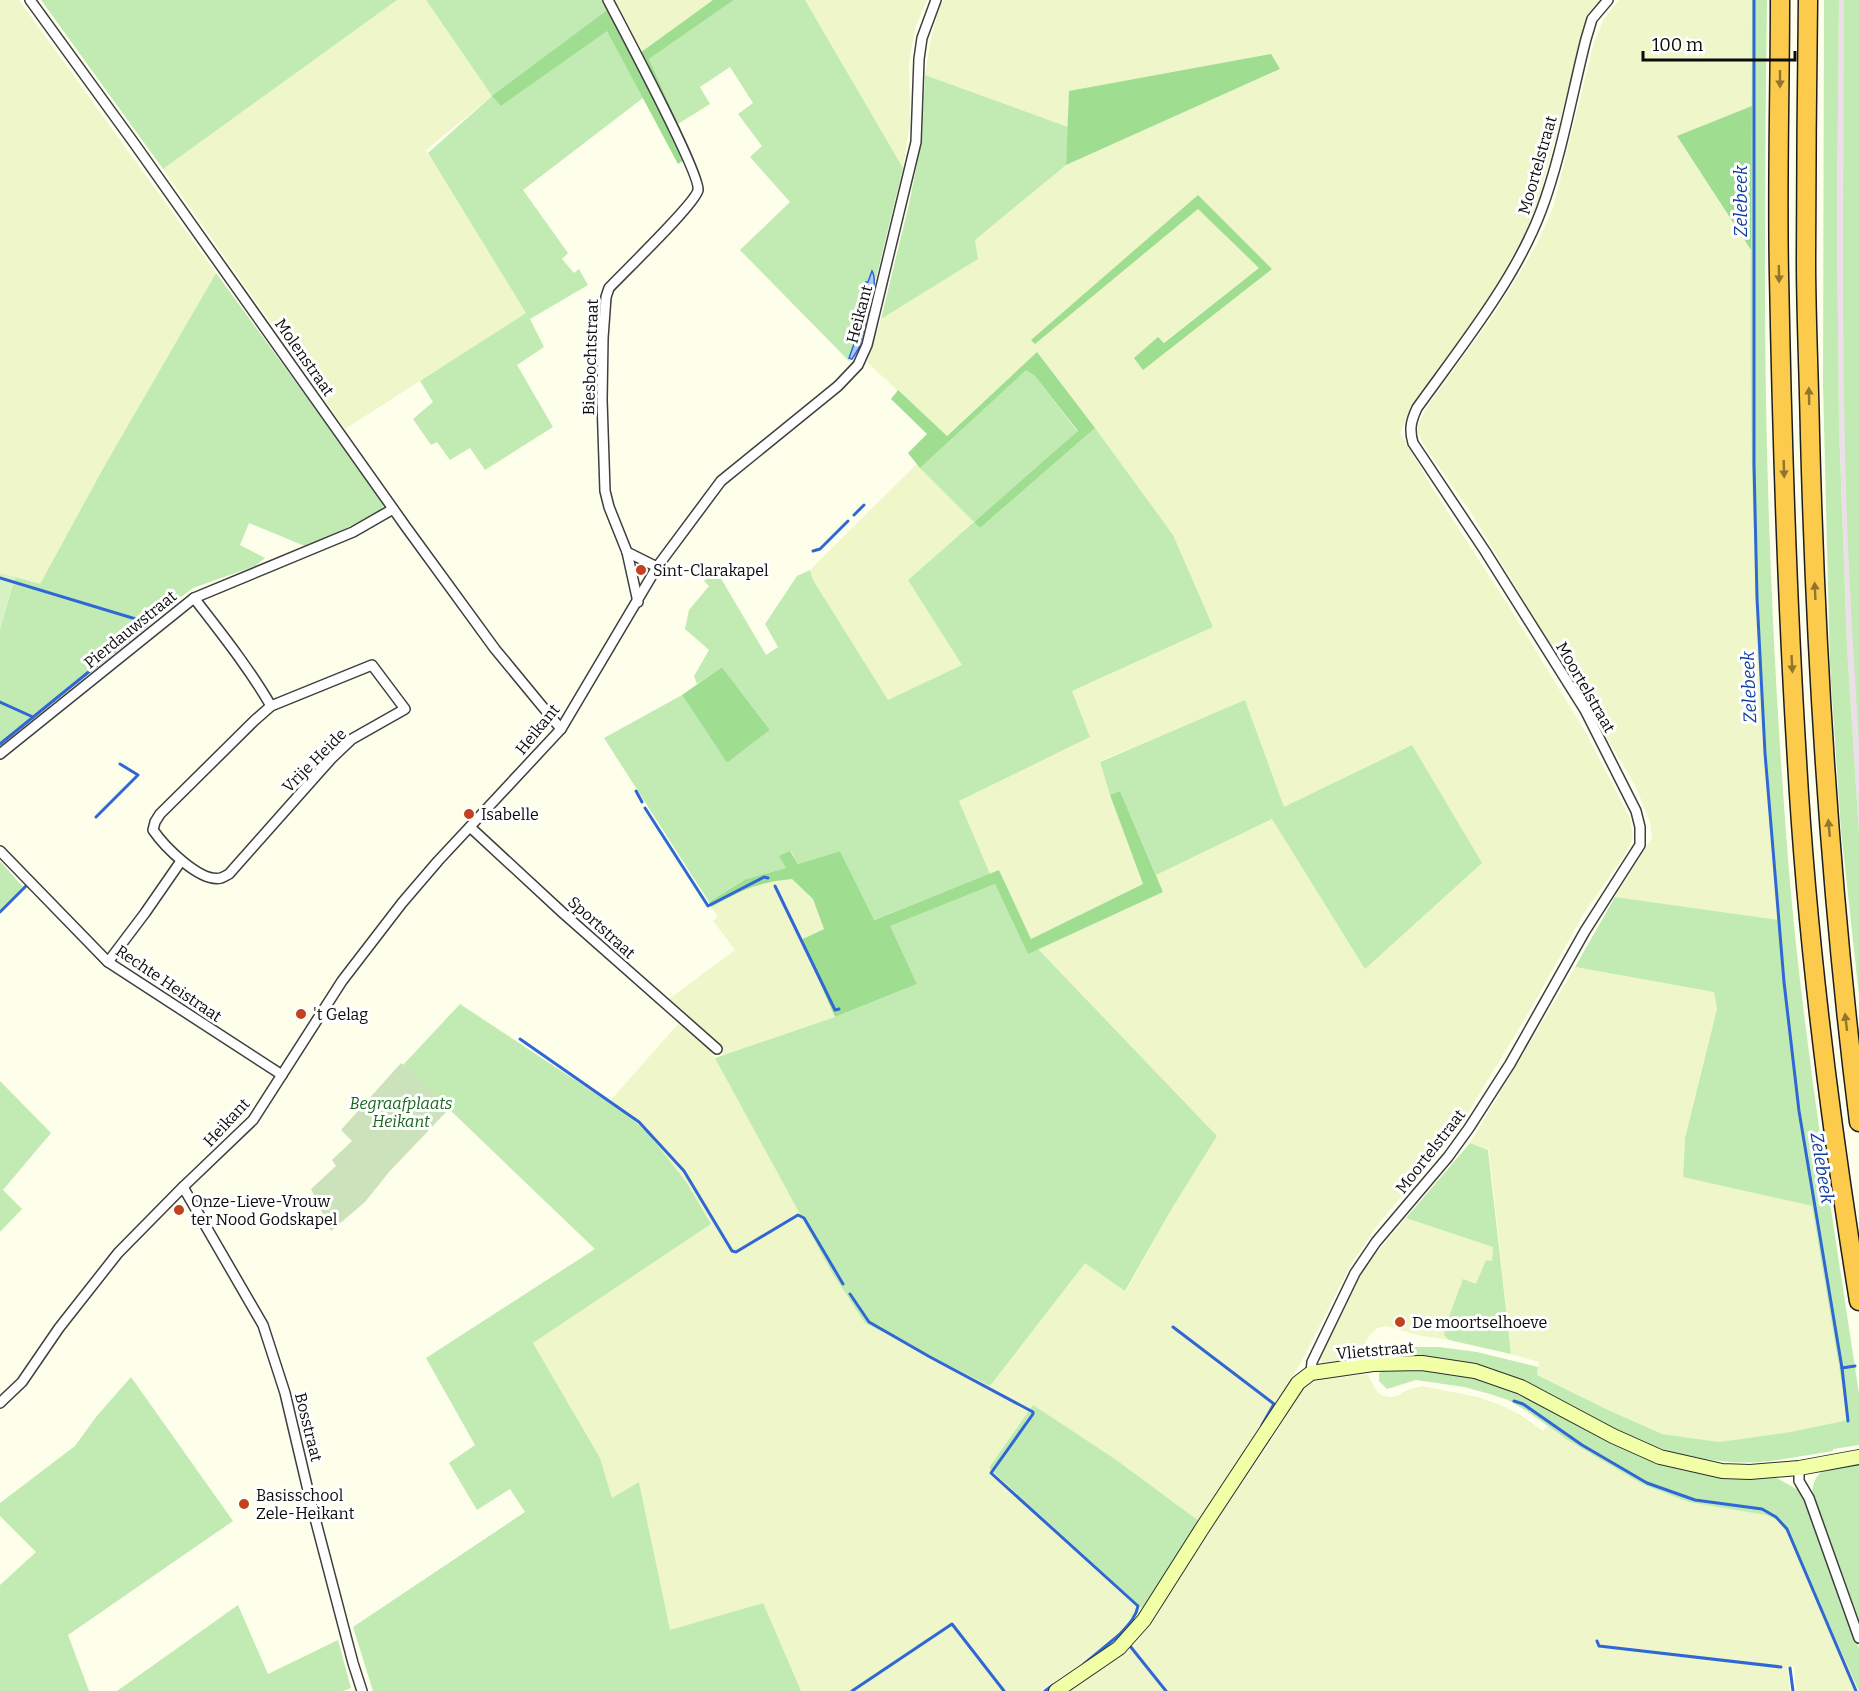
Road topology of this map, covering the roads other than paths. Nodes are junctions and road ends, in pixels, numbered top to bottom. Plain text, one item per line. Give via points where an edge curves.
1 (30, 0) edge
2 (608, 0) edge
3 (936, 0) edge
4 (1608, 0) edge
5 (1780, 0) edge
6 (1808, 0) edge
7 (393, 509) junction
8 (627, 552) junction
9 (657, 567) junction
10 (194, 598) junction
11 (638, 602) junction
12 (271, 706) junction
13 (561, 729) junction
14 (0, 754) edge
15 (470, 827) junction
16 (0, 851) edge
17 (181, 861) junction
18 (108, 962) junction
19 (717, 1049) dead end
20 (282, 1075) junction
21 (1859, 1122) edge
22 (183, 1187) junction
23 (1859, 1301) edge
24 (1311, 1373) junction
25 (0, 1403) edge
26 (1859, 1457) edge
27 (1799, 1468) junction
28 (1859, 1638) edge
29 (362, 1691) edge
30 (1056, 1691) edge

1 - 7 street, Molenstraat
2 - 8 street, Biesbochtstraat via 699,189 609,288 606,297 602,388 605,491
3 - 9 street, Heikant via 919,59 916,142 867,345 858,365 838,386 721,481
4 - 24 street, Moortelstraat via 1592,19 1554,166 1531,234 1491,303 1417,408 1409,431 1413,443 1585,710 1636,811 1640,845 1469,1128 1355,1273 1311,1362
5 -> 23 highway via 1779,273 1797,763 1819,1015
21 -> 6 highway via 1834,902 1814,566 1806,261
7 - 10 street, Pierdauwstraat via 354,532
7 - 13 street, Molenstraat via 495,649
8 - 9 street
8 - 11 street, Biesbochtstraat
9 - 11 street, Heikant
10 - 12 street
10 - 14 street, Pierdauwstraat
11 - 13 street, Heikant
12 - 17 street, Vrije Heide via 155,822 153,830 162,844
12 - 17 street, Vrije Heide via 372,665 405,709 352,739 229,874 219,879 206,876
13 - 15 street, Heikant
15 - 19 street, Sportstraat
15 - 20 street, Heikant via 358,959
16 - 18 street, Rechte Heistraat
17 - 18 street
18 - 20 street, Rechte Heistraat
20 - 22 street, Heikant via 253,1120
22 - 25 street, Heikant via 118,1253 22,1382
22 - 29 street, Bosstraat via 263,1325 285,1394
24 - 27 street, Vlietstraat via 1398,1362 1475,1371 1521,1387 1660,1457 1722,1471
24 - 30 street via 1298,1383 1144,1620 1119,1648
26 - 27 street, Vlietstraat
27 - 28 street via 1799,1481 1809,1498

